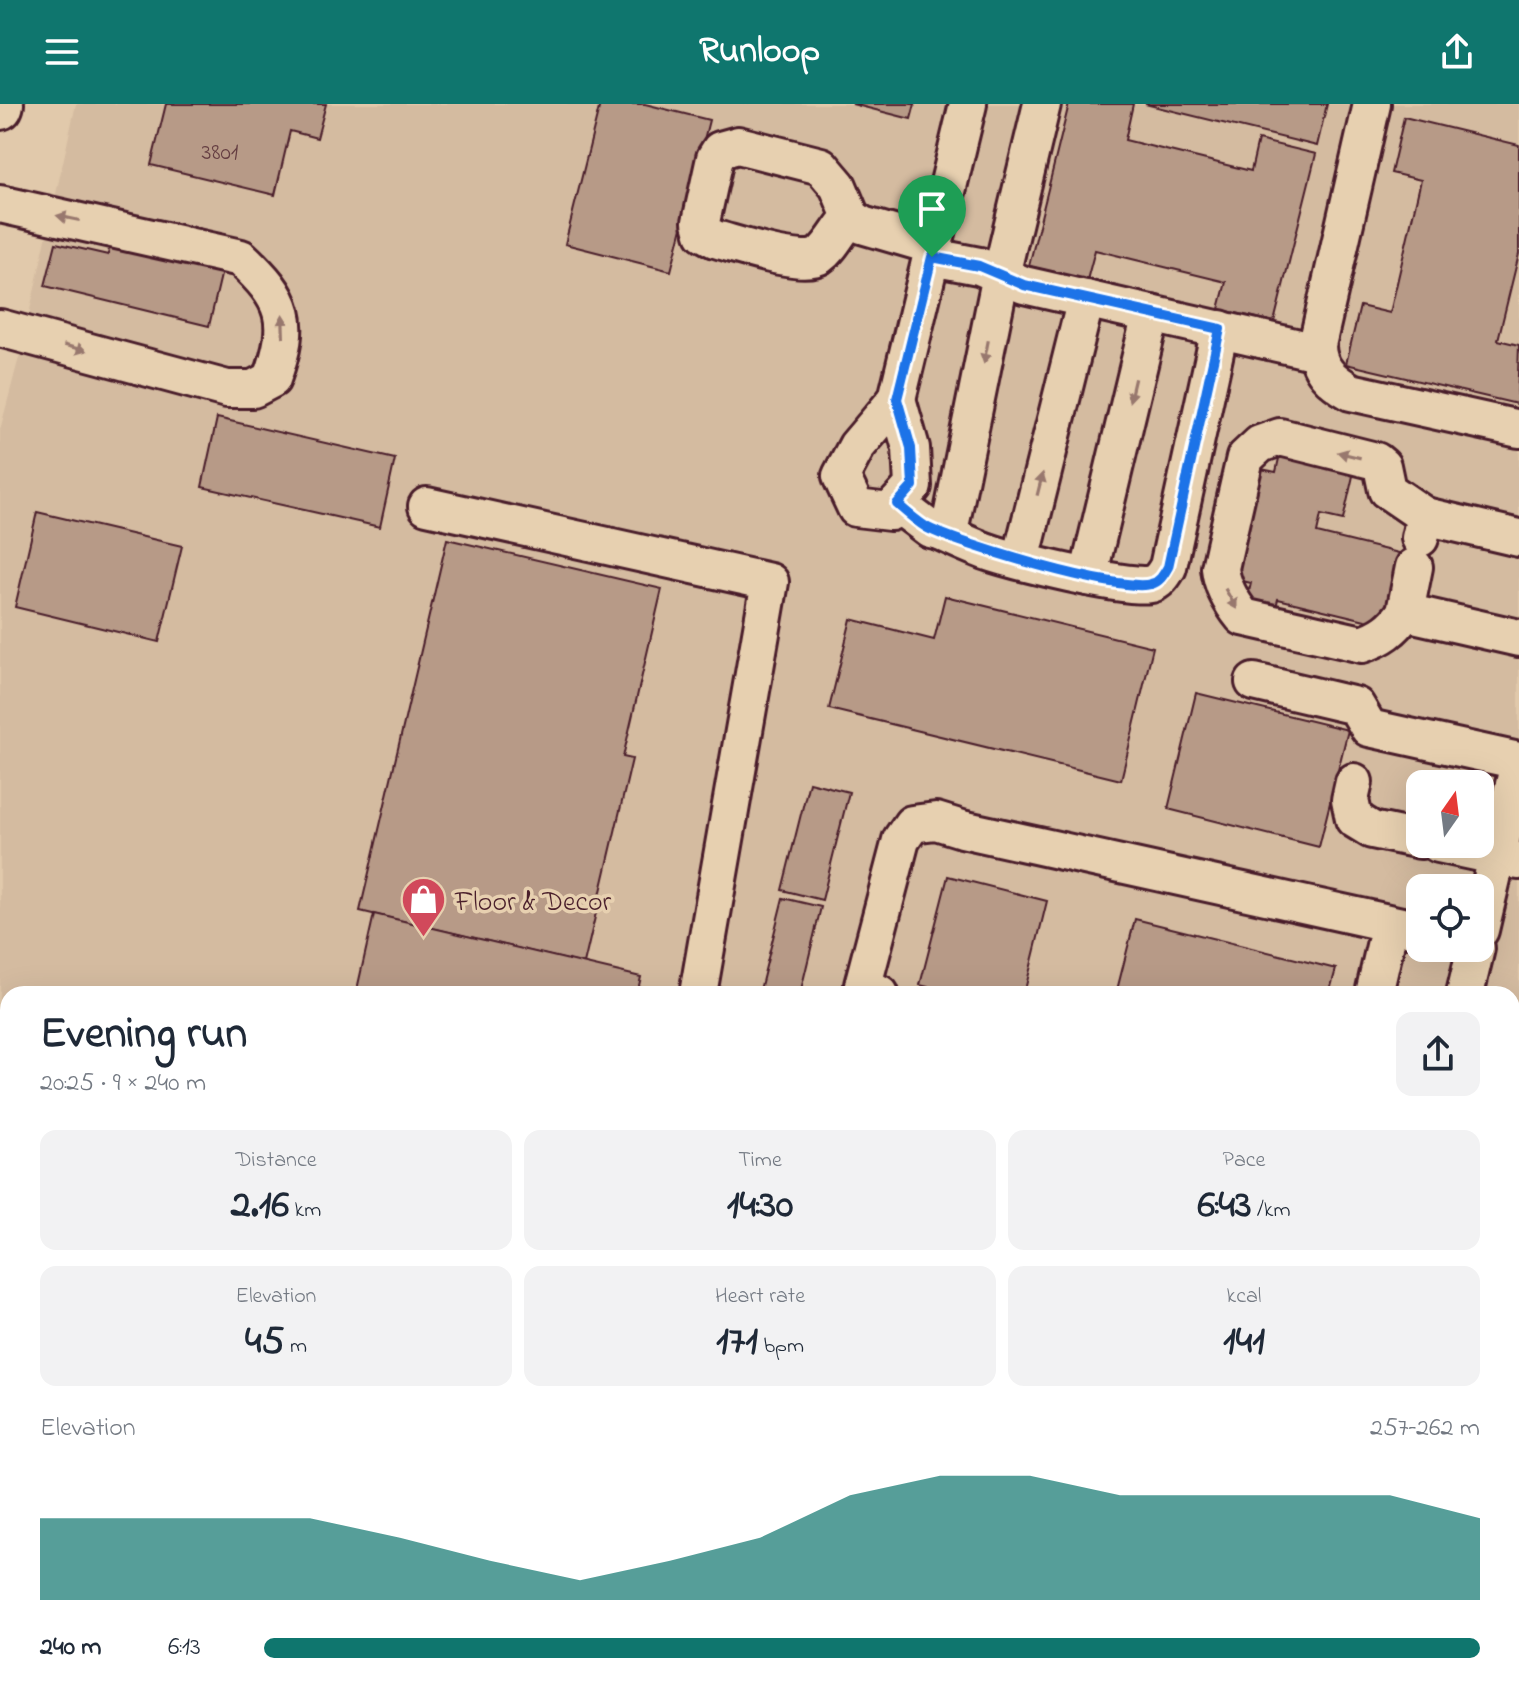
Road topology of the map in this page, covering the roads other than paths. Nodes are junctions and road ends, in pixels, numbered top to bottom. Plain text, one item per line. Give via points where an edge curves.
1 (968, 104) edge
2 (1042, 104) edge
3 (1372, 104) edge
4 (0, 204) edge
5 (851, 217) dead end
6 (933, 251) junction
7 (1001, 275) junction
8 (1086, 299) junction
9 (1151, 314) junction
10 (0, 328) edge
11 (1220, 329) junction
12 (1317, 352) junction
13 (897, 399) junction
14 (1519, 429) edge
15 (897, 504) junction
16 (427, 506) dead end
17 (1425, 516) junction
18 (939, 531) junction
19 (1519, 538) edge
20 (1021, 560) junction
21 (1088, 577) junction
22 (1405, 612) junction
23 (1519, 638) edge
24 (1254, 682) dead end
25 (1368, 726) junction
26 (1519, 762) edge
27 (1406, 837) edge
28 (1508, 859) edge
29 (1494, 894) edge
30 (1405, 927) edge
31 (1473, 962) edge
32 (699, 986) edge
33 (865, 986) edge
34 (1378, 986) edge
35 (1467, 986) edge

1 - 6 street
2 - 7 street
3 - 12 street
10 -> 4 street via 227,389 253,389 272,379 283,350 284,316 263,279 241,258
5 - 6 street
6 - 7 street
6 - 13 street
7 - 8 street
7 -> 18 street via 955,511
8 - 9 street
20 -> 8 street
9 - 11 street
9 -> 21 street
11 - 12 street
11 - 21 street via 1168,567 1152,584
12 - 14 street via 1324,371 1351,392
13 - 15 street via 911,448 913,486
13 - 15 street via 857,446 841,476 856,508 890,512
15 - 18 street
16 - 32 street via 770,582
17 - 19 street
17 - 22 street
17 -> 22 street via 1387,490 1376,461 1280,437 1245,458 1220,568 1232,604 1243,617 1362,644 1388,632
18 - 20 street
20 - 21 street
22 - 23 street
24 - 25 street via 1356,706
25 - 26 street
25 - 27 street via 1350,800 1354,819 1372,830
26 - 28 street
28 - 29 street
30 - 33 street via 924,822 912,824 901,840
30 - 34 street
31 - 35 street

